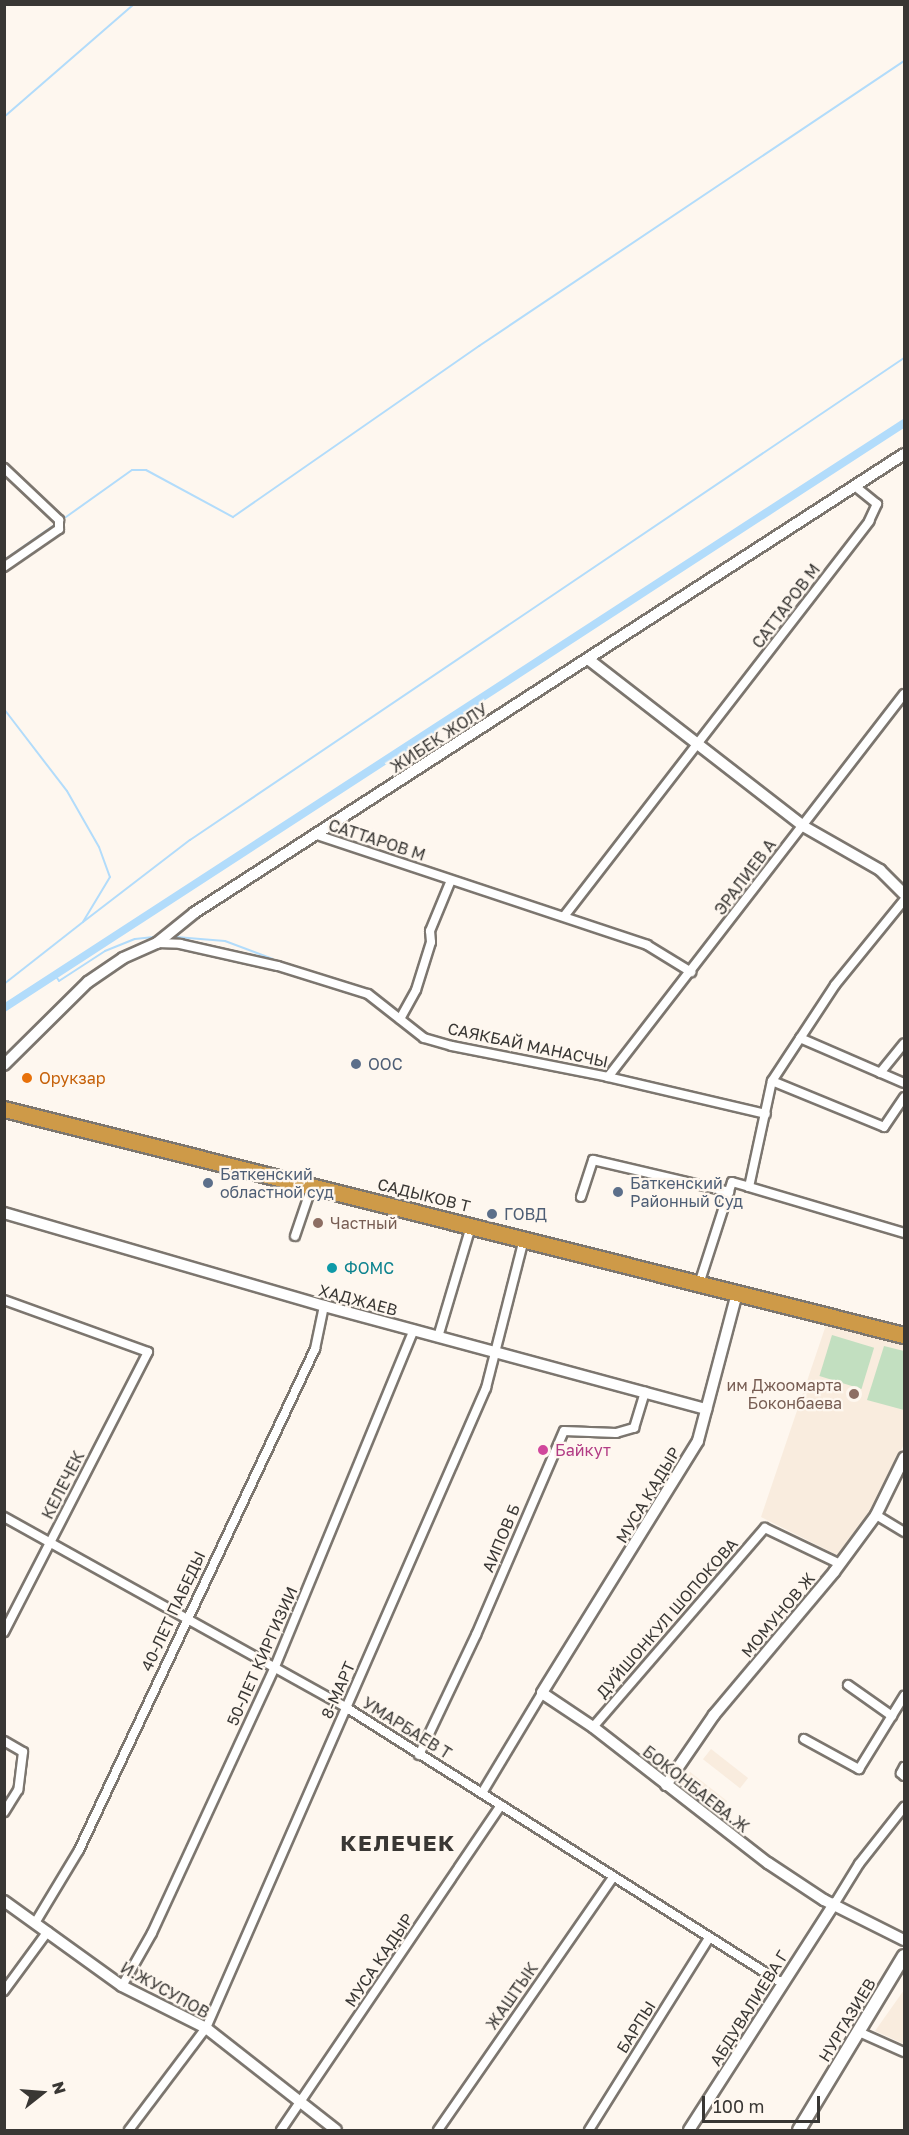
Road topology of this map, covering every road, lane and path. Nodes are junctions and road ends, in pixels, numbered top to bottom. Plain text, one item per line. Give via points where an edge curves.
1 (904, 454) edge
2 (4, 468) edge
3 (855, 486) junction
4 (4, 567) edge
5 (588, 659) junction
6 (904, 694) edge
7 (698, 745) junction
8 (802, 826) junction
9 (316, 836) junction
10 (451, 880) junction
11 (904, 894) edge
12 (904, 900) edge
13 (565, 915) junction
14 (156, 943) junction
15 (691, 972) junction
16 (400, 1019) junction
17 (800, 1038) junction
18 (904, 1044) edge
19 (4, 1065) edge
20 (880, 1073) junction
21 (608, 1077) junction
22 (772, 1081) junction
23 (904, 1083) edge
24 (904, 1097) edge
25 (4, 1109) edge
26 (766, 1114) junction
27 (312, 1186) junction
28 (749, 1187) junction
29 (729, 1192) junction
30 (581, 1197) dead end
31 (4, 1213) edge
32 (471, 1226) junction
33 (904, 1233) edge
34 (295, 1236) dead end
35 (524, 1239) junction
36 (699, 1284) junction
37 (737, 1293) junction
38 (5, 1301) edge
39 (324, 1306) junction
40 (414, 1330) junction
41 (904, 1335) edge
42 (438, 1336) junction
43 (495, 1352) junction
44 (645, 1392) junction
45 (706, 1409) junction
46 (904, 1458) edge
47 (876, 1515) junction
48 (4, 1517) edge
49 (904, 1532) edge
50 (50, 1545) junction
51 (840, 1564) junction
52 (185, 1620) junction
53 (4, 1632) edge
54 (274, 1669) junction
55 (848, 1685) dead end
56 (542, 1693) junction
57 (904, 1696) edge
58 (347, 1708) junction
59 (892, 1716) junction
60 (593, 1727) junction
61 (804, 1739) dead end
62 (4, 1741) edge
63 (418, 1755) junction
64 (904, 1767) edge
65 (904, 1776) edge
66 (666, 1785) junction
67 (482, 1792) junction
68 (501, 1805) junction
69 (904, 1807) edge
70 (4, 1812) edge
71 (612, 1879) junction
72 (4, 1901) edge
73 (835, 1903) junction
74 (35, 1923) junction
75 (48, 1931) junction
76 (709, 1938) junction
77 (904, 1940) edge
78 (904, 1956) edge
79 (782, 1983) junction
80 (122, 1986) junction
81 (4, 1990) edge
82 (206, 2028) junction
83 (859, 2032) junction
84 (904, 2052) edge
85 (299, 2105) junction
86 (129, 2130) edge
87 (281, 2130) edge
88 (336, 2130) edge
89 (438, 2130) edge
90 (589, 2130) edge
91 (689, 2130) edge
92 (799, 2130) edge

1 - 3 street, ЖИБЕК ЖОЛУ
2 - 4 street via 59,520 59,529
3 - 5 street, ЖИБЕК ЖОЛУ
3 - 7 street, САТТАРОВ М via 876,504 869,521
5 - 7 street
5 - 9 street, ЖИБЕК ЖОЛУ
6 - 8 street, ЭРАЛИЕВ А
7 - 8 street
7 - 13 street, САТТАРОВ М
8 - 11 street via 880,870
8 - 15 street, ЭРАЛИЕВ А
9 - 10 street, САТТАРОВ М
9 - 14 street, ЖИБЕК ЖОЛУ via 194,913
10 - 13 street, САТТАРОВ М via 523,906
10 - 16 street via 430,930 431,942 416,990
12 - 17 street via 835,985
13 - 15 street, САТТАРОВ М via 646,945
14 - 16 street, САЯКБАЙ МАНАСЧЫ via 180,944 278,966 368,994
14 - 19 street, ЖИБЕК ЖОЛУ via 123,958 88,982
15 - 21 street, ЭРАЛИЕВ А
16 - 21 street, САЯКБАЙ МАНАСЧЫ via 424,1038 452,1046
17 - 20 street
17 - 22 street
18 - 20 street
20 - 23 street
21 - 26 street, САЯКБАЙ МАНАСЧЫ
22 - 24 street via 884,1127
22 - 26 street
25 - 27 highway, САДЫКОВ Т
26 - 28 street
27 - 32 highway, САДЫКОВ Т
27 - 34 street
28 - 29 street via 732,1182
28 - 33 street
29 - 30 street via 593,1160
29 - 36 street
31 - 39 street, ХАДЖАЕВ
32 - 35 highway, САДЫКОВ Т
32 - 42 street
35 - 36 highway, САДЫКОВ Т
35 - 43 street, 8-МАРТ
36 - 37 highway, САДЫКОВ Т
37 - 41 highway, САДЫКОВ Т
37 - 45 street, МУСА КАДЫР
38 - 50 street, КЕЛЕЧЕК via 148,1352
39 - 40 street, ХАДЖАЕВ
39 - 52 street, 40-ЛЕТ ПАБЕДЫ via 315,1349
40 - 42 street, ХАДЖАЕВ
40 - 54 street, 50-ЛЕТ КИРГИЗИИ
42 - 43 street, ХАДЖАЕВ
43 - 44 street, ХАДЖАЕВ
43 - 58 street, 8-МАРТ via 486,1388
44 - 45 street, ХАДЖАЕВ
44 - 63 street, АИПОВ Б via 634,1428 616,1433 564,1431 476,1635
45 - 56 street, МУСА КАДЫР via 698,1441
46 - 47 street, МОМУНОВ Ж
47 - 49 street
47 - 51 street, МОМУНОВ Ж
48 - 50 street, УМАРБАЕВ Т
50 - 52 street, УМАРБАЕВ Т
50 - 53 street, КЕЛЕЧЕК
51 - 60 street, ДУЙШОНКУЛ ШОПОКОВА via 765,1528
51 - 66 street, МОМУНОВ Ж via 714,1715
52 - 54 street, УМАРБАЕВ Т
52 - 74 street, 40-ЛЕТ ПАБЕДЫ via 79,1850
54 - 58 street, УМАРБАЕВ Т
54 - 80 street, 50-ЛЕТ КИРГИЗИИ via 152,1933
55 - 59 street
56 - 60 street, БОКОНБАЕВА.Ж
56 - 67 street
57 - 59 street
58 - 63 street, УМАРБАЕВ Т
58 - 82 street, 8-МАРТ
59 - 61 street via 859,1769
60 - 66 street, БОКОНБАЕВА.Ж
62 - 70 street via 23,1752 18,1790
63 - 67 street, УМАРБАЕВ Т
64 - 65 street
66 - 73 street, БОКОНБАЕВА.Ж via 768,1863 824,1900
67 - 68 street, УМАРБАЕВ Т
68 - 71 street, УМАРБАЕВ Т
68 - 85 street, МУСА КАДЫР
69 - 73 street via 859,1864
71 - 76 street, УМАРБАЕВ Т
71 - 89 street, ЖАШТЫК
72 - 74 street, И.ЖУСУПОВ
73 - 77 street, БОКОНБАЕВА.Ж
73 - 79 street, АБДУВАЛИЕВА Г
74 - 75 street, И.ЖУСУПОВ
75 - 80 street, И.ЖУСУПОВ
75 - 81 street
76 - 79 street, УМАРБАЕВ Т
76 - 90 street, БАРПЫ
78 - 83 main road, НУРГАЗИЕВ
79 - 91 street, АБДУВАЛИЕВА Г
80 - 82 street, И.ЖУСУПОВ
82 - 85 street, И.ЖУСУПОВ
82 - 86 street, 8-МАРТ
83 - 84 street
83 - 92 main road, НУРГАЗИЕВ
85 - 87 street, МУСА КАДЫР
85 - 88 street, И.ЖУСУПОВ

